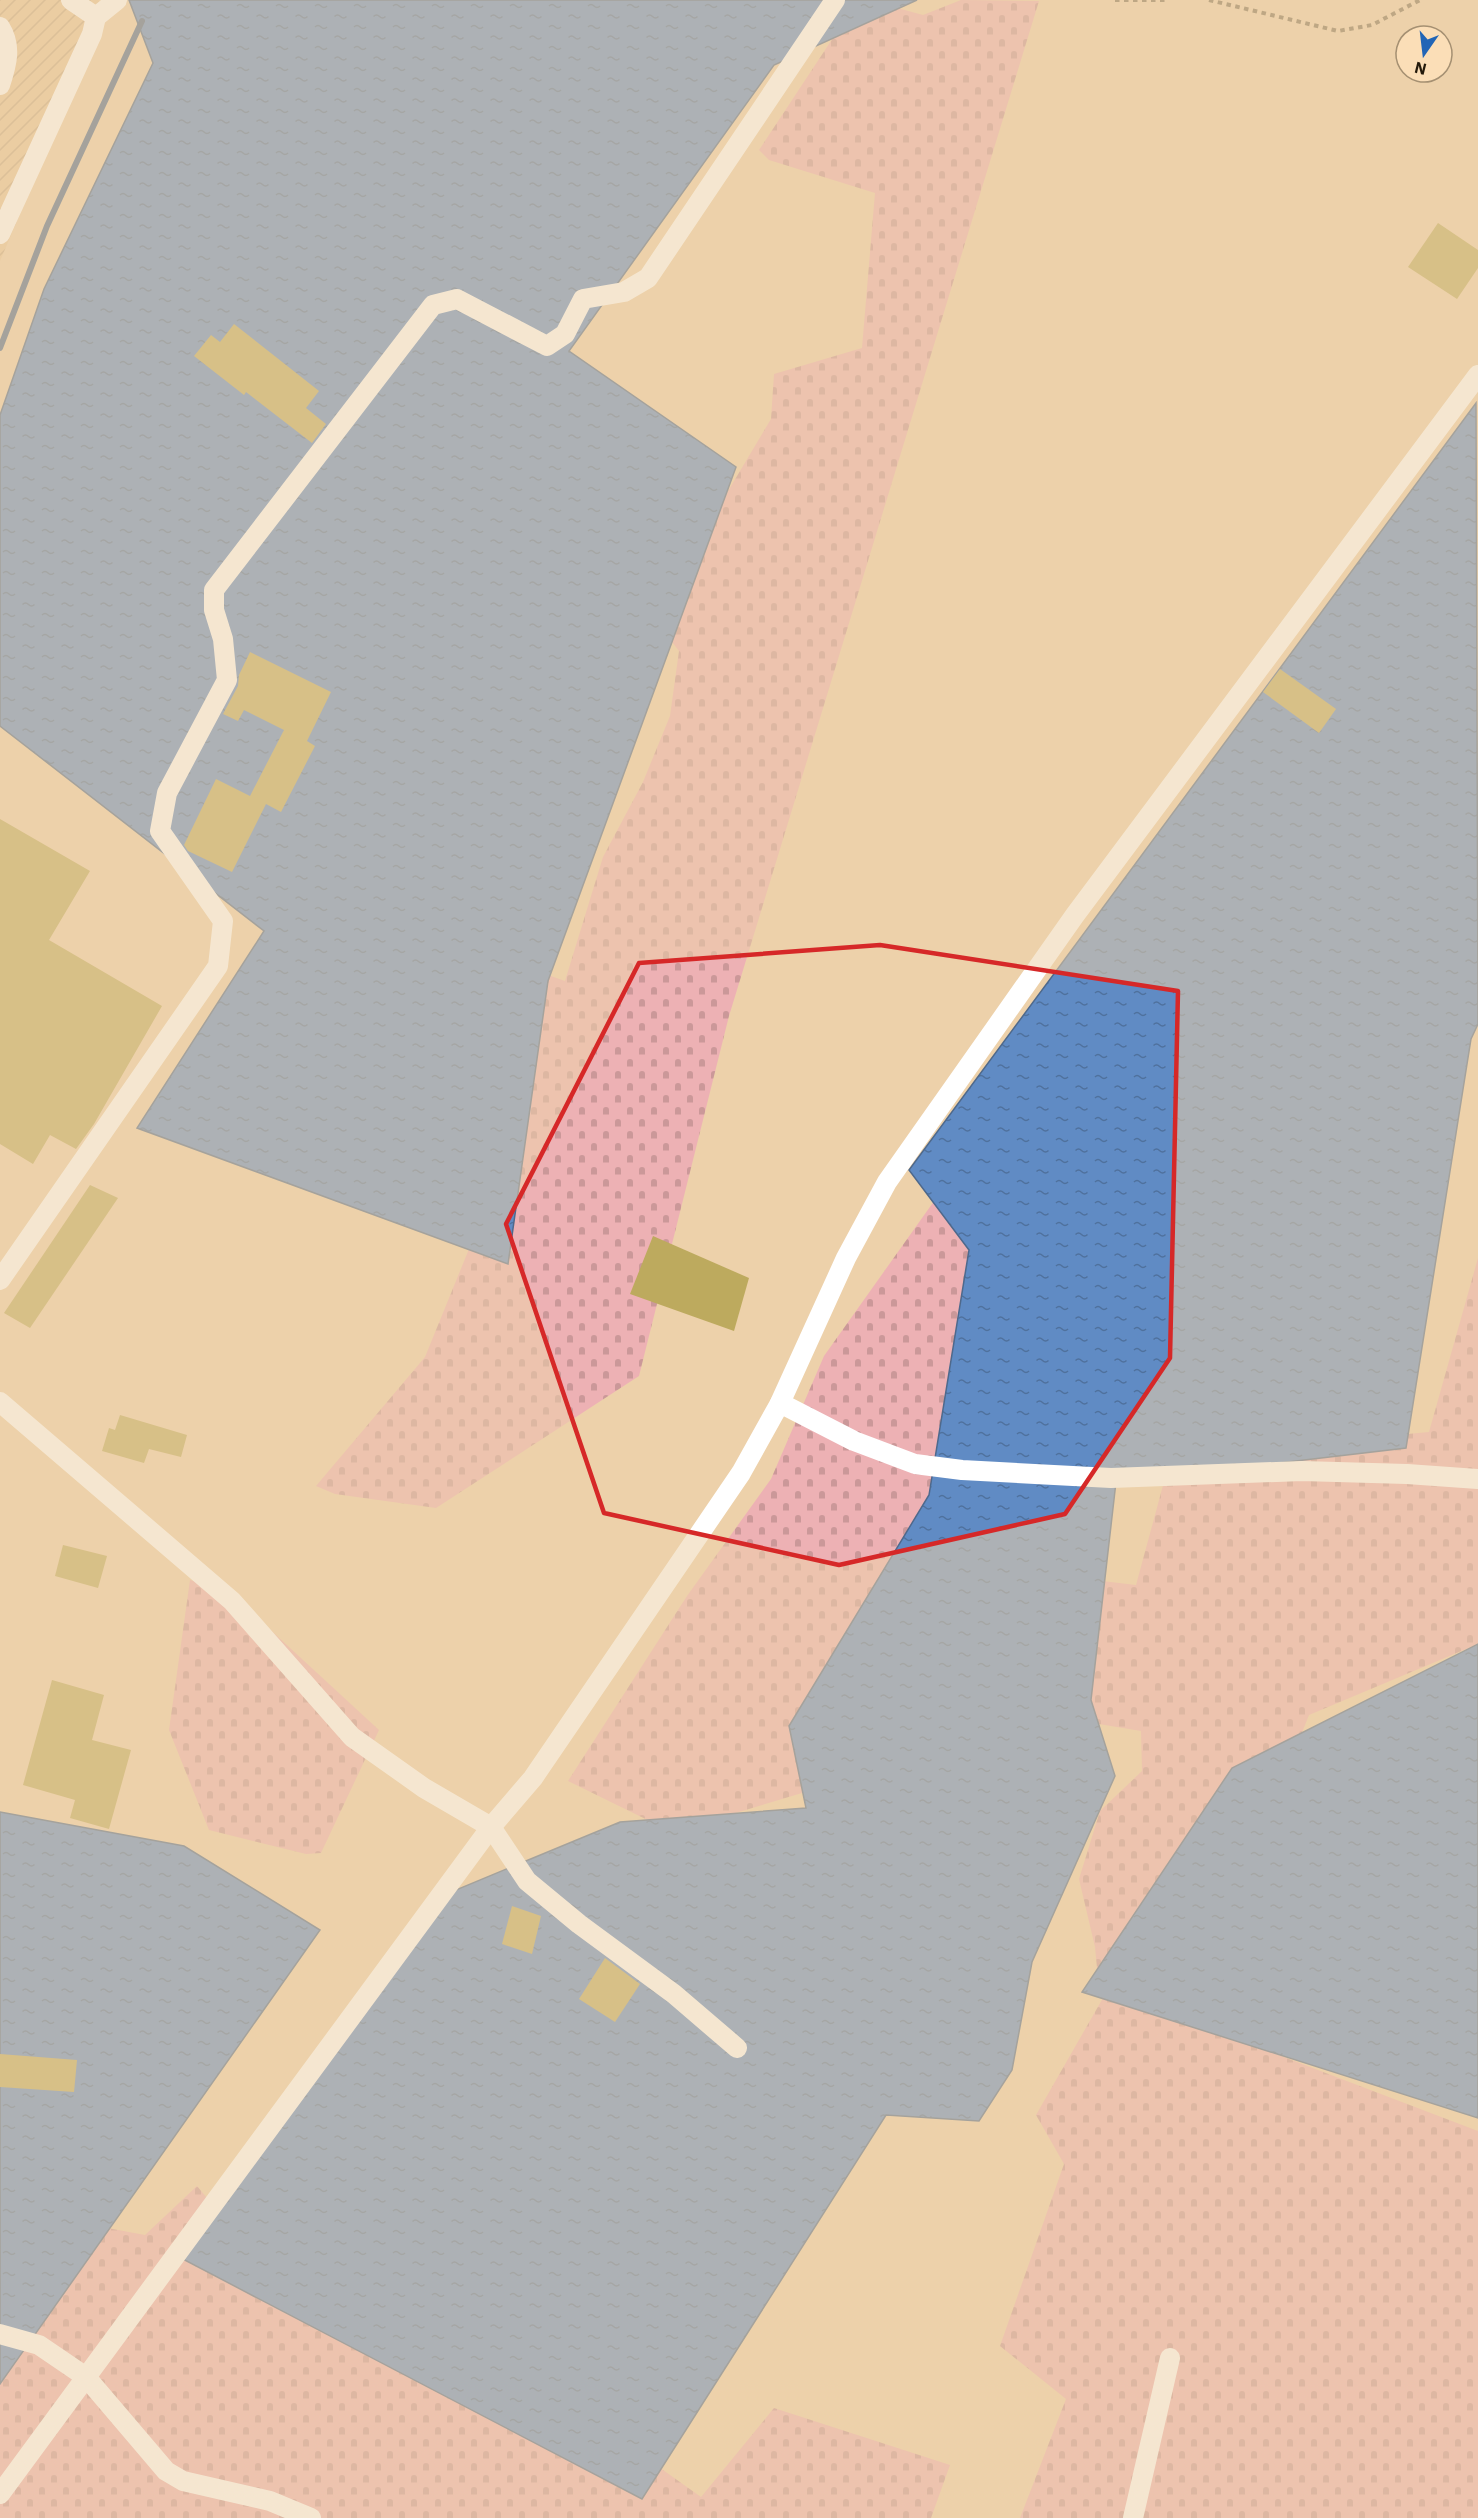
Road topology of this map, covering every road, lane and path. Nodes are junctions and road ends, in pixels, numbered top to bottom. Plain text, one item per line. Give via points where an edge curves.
1 (71, 0) edge
2 (117, 0) edge
3 (835, 0) edge
4 (1115, 0) edge
5 (1169, 0) edge
6 (1209, 0) edge
7 (1420, 0) edge
8 (96, 17) junction
9 (0, 27) edge
10 (0, 84) edge
11 (0, 234) edge
12 (1478, 375) edge
13 (0, 1280) edge
14 (0, 1402) edge
15 (780, 1404) junction
16 (1478, 1479) edge
17 (491, 1827) junction
18 (737, 2048) dead end
19 (0, 2334) edge
20 (1170, 2358) dead end
21 (86, 2377) junction
22 (0, 2494) edge
23 (311, 2518) edge
24 (1132, 2518) edge

1 - 8 street
2 - 8 street
3 - 13 street via 648,278 624,292 583,299 565,334 547,346 457,299 433,305 214,590 227,680 167,793 160,831 223,921 218,966
4 - 5 path
6 - 7 path via 1338,31 1372,25
8 - 11 street via 92,34
9 - 10 street via 6,37 8,60
12 - 15 street via 1075,915 887,1182 846,1258
14 - 17 street via 232,1600 352,1737 424,1788
15 - 16 street via 854,1441 915,1464 962,1470 1111,1478 1302,1471
15 - 17 street via 734,1483 533,1778
17 - 18 street via 527,1881 674,1994
17 - 21 street
19 - 21 street via 39,2345
20 - 24 street
21 - 22 street
21 - 23 street via 166,2471 183,2481 270,2501

